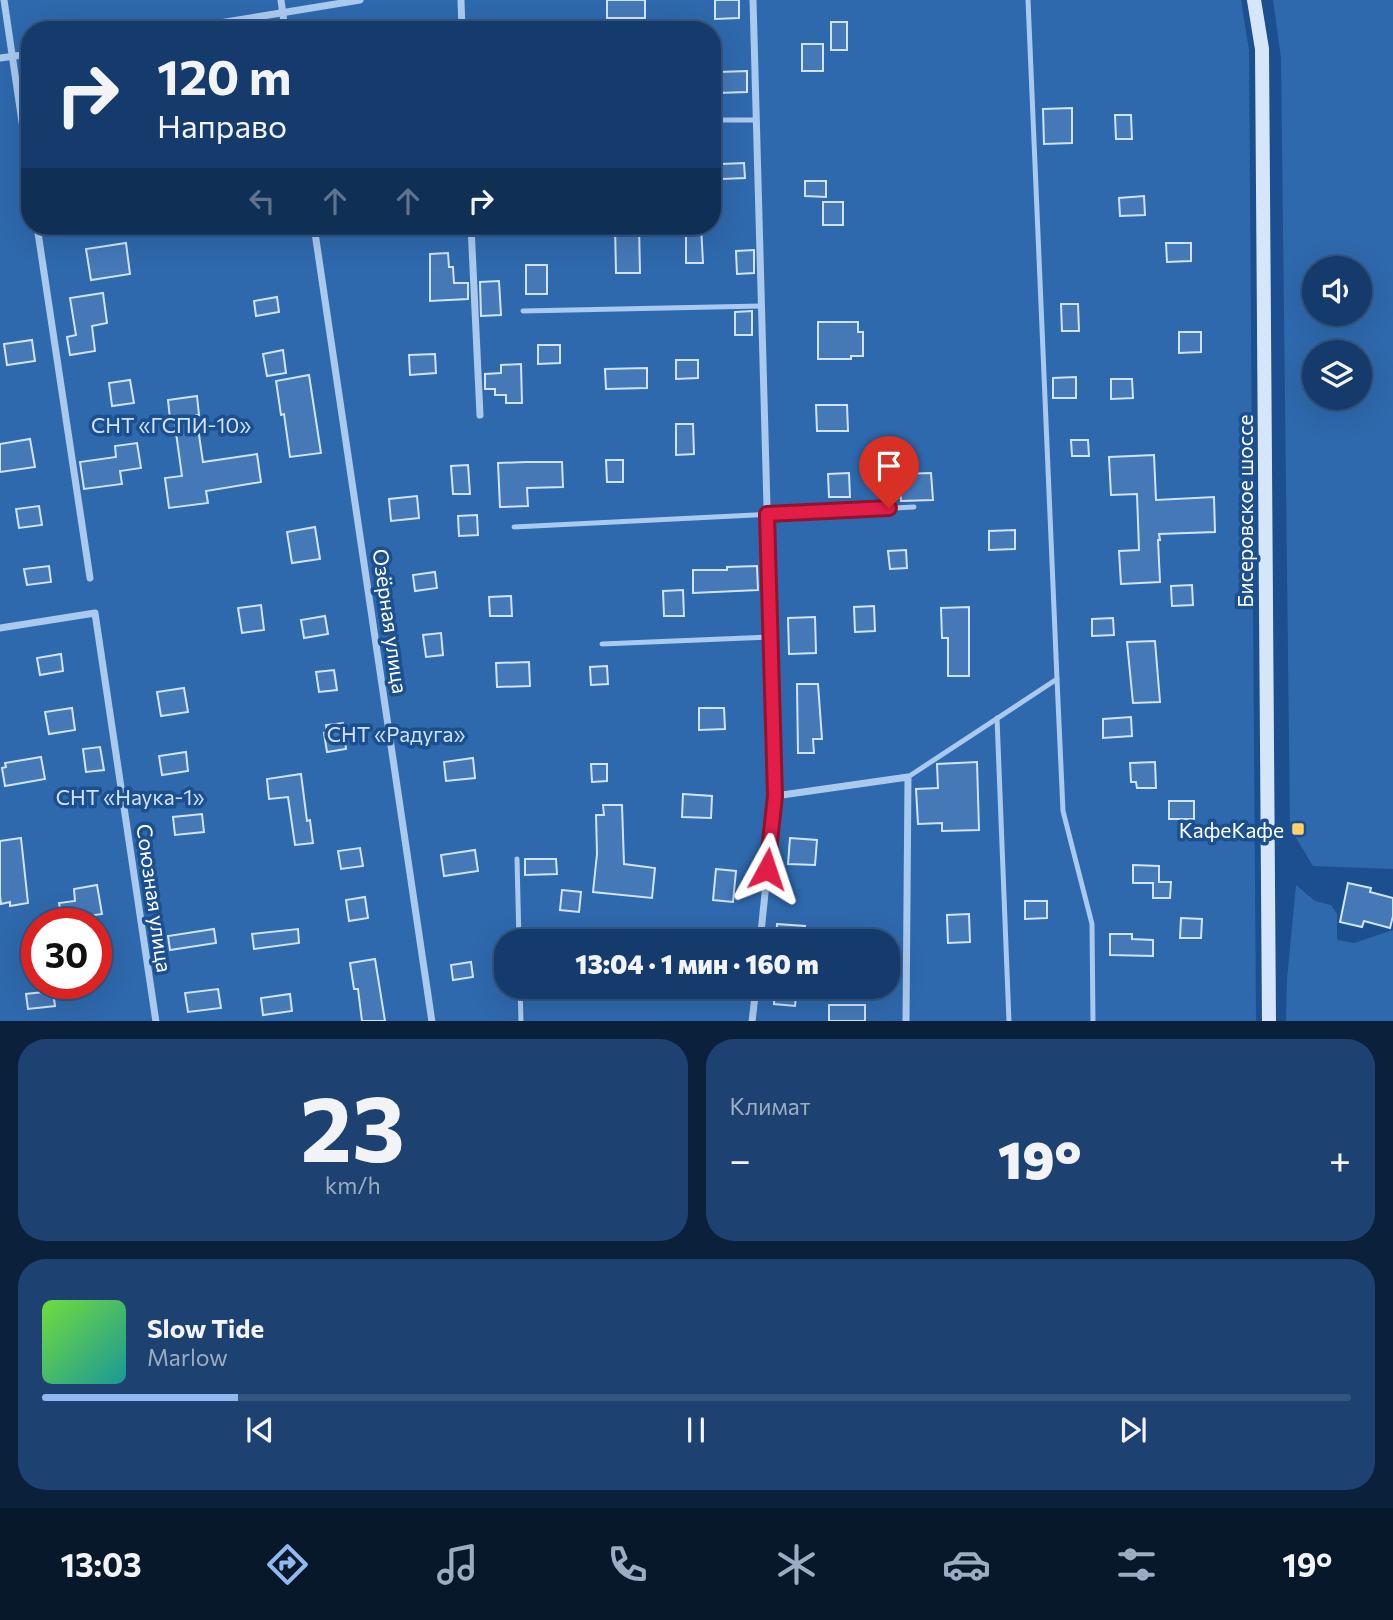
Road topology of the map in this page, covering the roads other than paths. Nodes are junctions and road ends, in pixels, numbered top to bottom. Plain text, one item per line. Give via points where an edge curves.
1 (4, 0) edge
2 (281, 0) edge
3 (360, 0) edge
4 (461, 0) edge
5 (753, 0) edge
6 (1028, 0) edge
7 (1254, 0) edge
8 (283, 13) junction
9 (233, 21) edge
10 (284, 21) edge
11 (462, 21) edge
12 (21, 56) edge
13 (12, 57) junction
14 (0, 58) edge
15 (21, 116) edge
16 (721, 120) edge
17 (757, 120) junction
18 (38, 235) edge
19 (315, 235) edge
20 (471, 235) edge
21 (761, 306) junction
22 (523, 310) dead end
23 (480, 415) dead end
24 (914, 507) dead end
25 (767, 514) junction
26 (514, 527) dead end
27 (90, 578) dead end
28 (0, 628) edge
29 (770, 637) junction
30 (602, 644) dead end
31 (1057, 679) junction
32 (997, 719) junction
33 (908, 777) junction
34 (775, 796) junction
35 (517, 859) dead end
36 (519, 929) edge
37 (761, 929) edge
38 (520, 999) edge
39 (754, 999) edge
40 (156, 1021) edge
41 (432, 1021) edge
42 (521, 1021) edge
43 (752, 1021) edge
44 (906, 1021) edge
45 (1009, 1021) edge
46 (1093, 1021) edge
47 (1269, 1021) edge

1 - 13 street
2 - 8 street
3 - 8 street
4 - 11 street
5 - 17 street
6 - 31 lane
7 - 47 main road, Бисеровское шоссе via 1262,49
8 - 9 street
8 - 10 street
12 - 13 street
13 - 14 street
13 - 15 street
16 - 17 lane
17 - 21 street
18 - 27 street
19 - 41 street, Озёрная улица
20 - 23 street
21 - 22 lane
21 - 25 street
24 - 25 lane
25 - 26 lane
25 - 29 street
28 - 40 street, Союзная улица via 95,613
29 - 30 lane
29 - 34 street
31 - 32 lane
31 - 46 lane via 1063,811 1092,924
32 - 33 lane
32 - 45 lane
33 - 34 street
33 - 44 street
34 - 37 street
35 - 36 lane
38 - 42 lane
39 - 43 street

